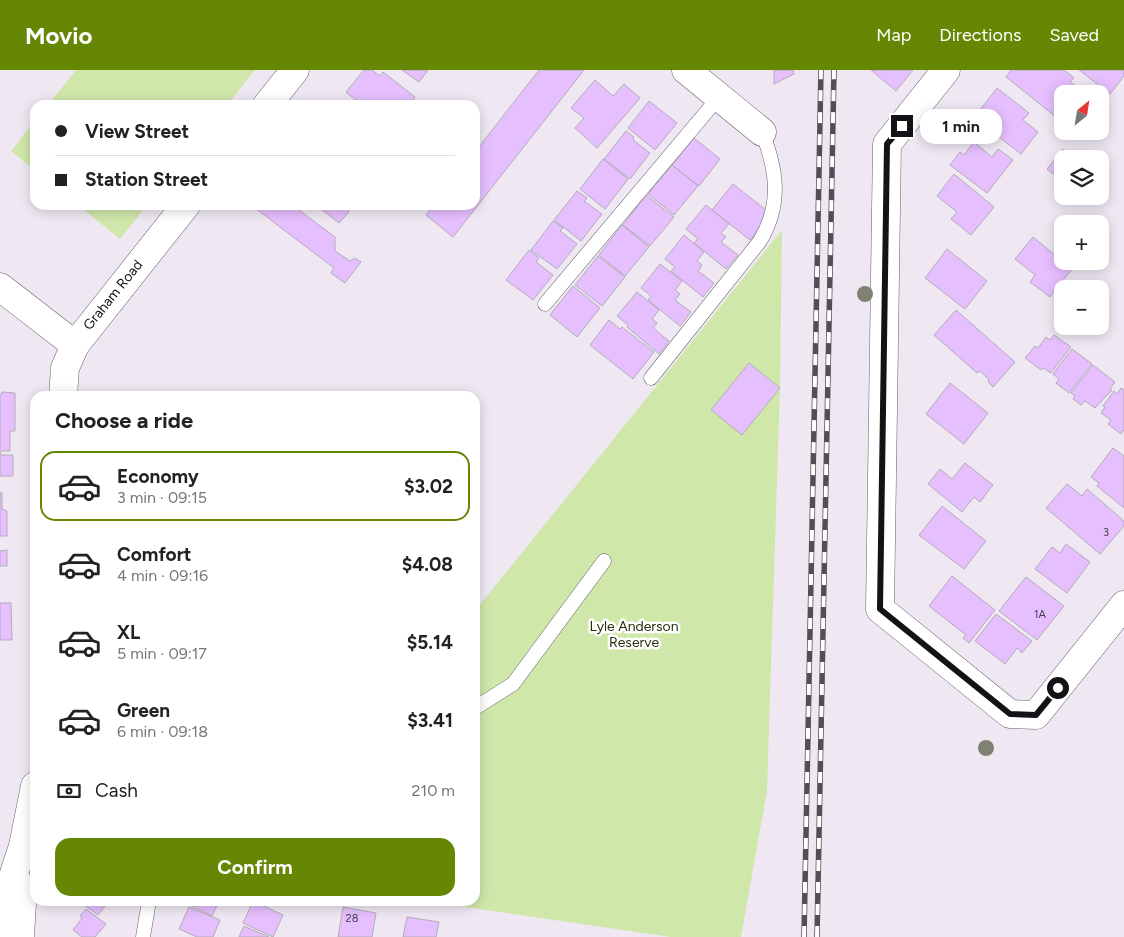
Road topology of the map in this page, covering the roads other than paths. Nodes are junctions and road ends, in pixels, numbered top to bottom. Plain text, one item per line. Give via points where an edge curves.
1 (295, 70) edge
2 (686, 70) edge
3 (946, 70) edge
4 (719, 97) junction
5 (271, 100) edge
6 (762, 132) joint
7 (182, 210) edge
8 (0, 287) edge
9 (545, 304) dead end
10 (75, 345) junction
11 (651, 378) dead end
12 (63, 391) edge
13 (604, 561) dead end
14 (1124, 605) edge
15 (480, 705) edge
16 (30, 811) edge
17 (23, 846) junction
18 (148, 906) edge
19 (0, 930) edge
20 (20, 937) edge
21 (143, 937) edge

1 - 5 street
2 - 4 street
3 - 14 street via 887,144 880,609 1010,714 1036,715
4 - 6 street
4 - 9 lane
6 - 11 lane via 775,171 776,190 769,226
7 - 10 street, Graham Road
8 - 10 street
10 - 12 street, Graham Road via 65,368
13 - 15 lane via 513,684
16 - 17 street
17 - 19 street
17 - 20 street
18 - 21 lane

